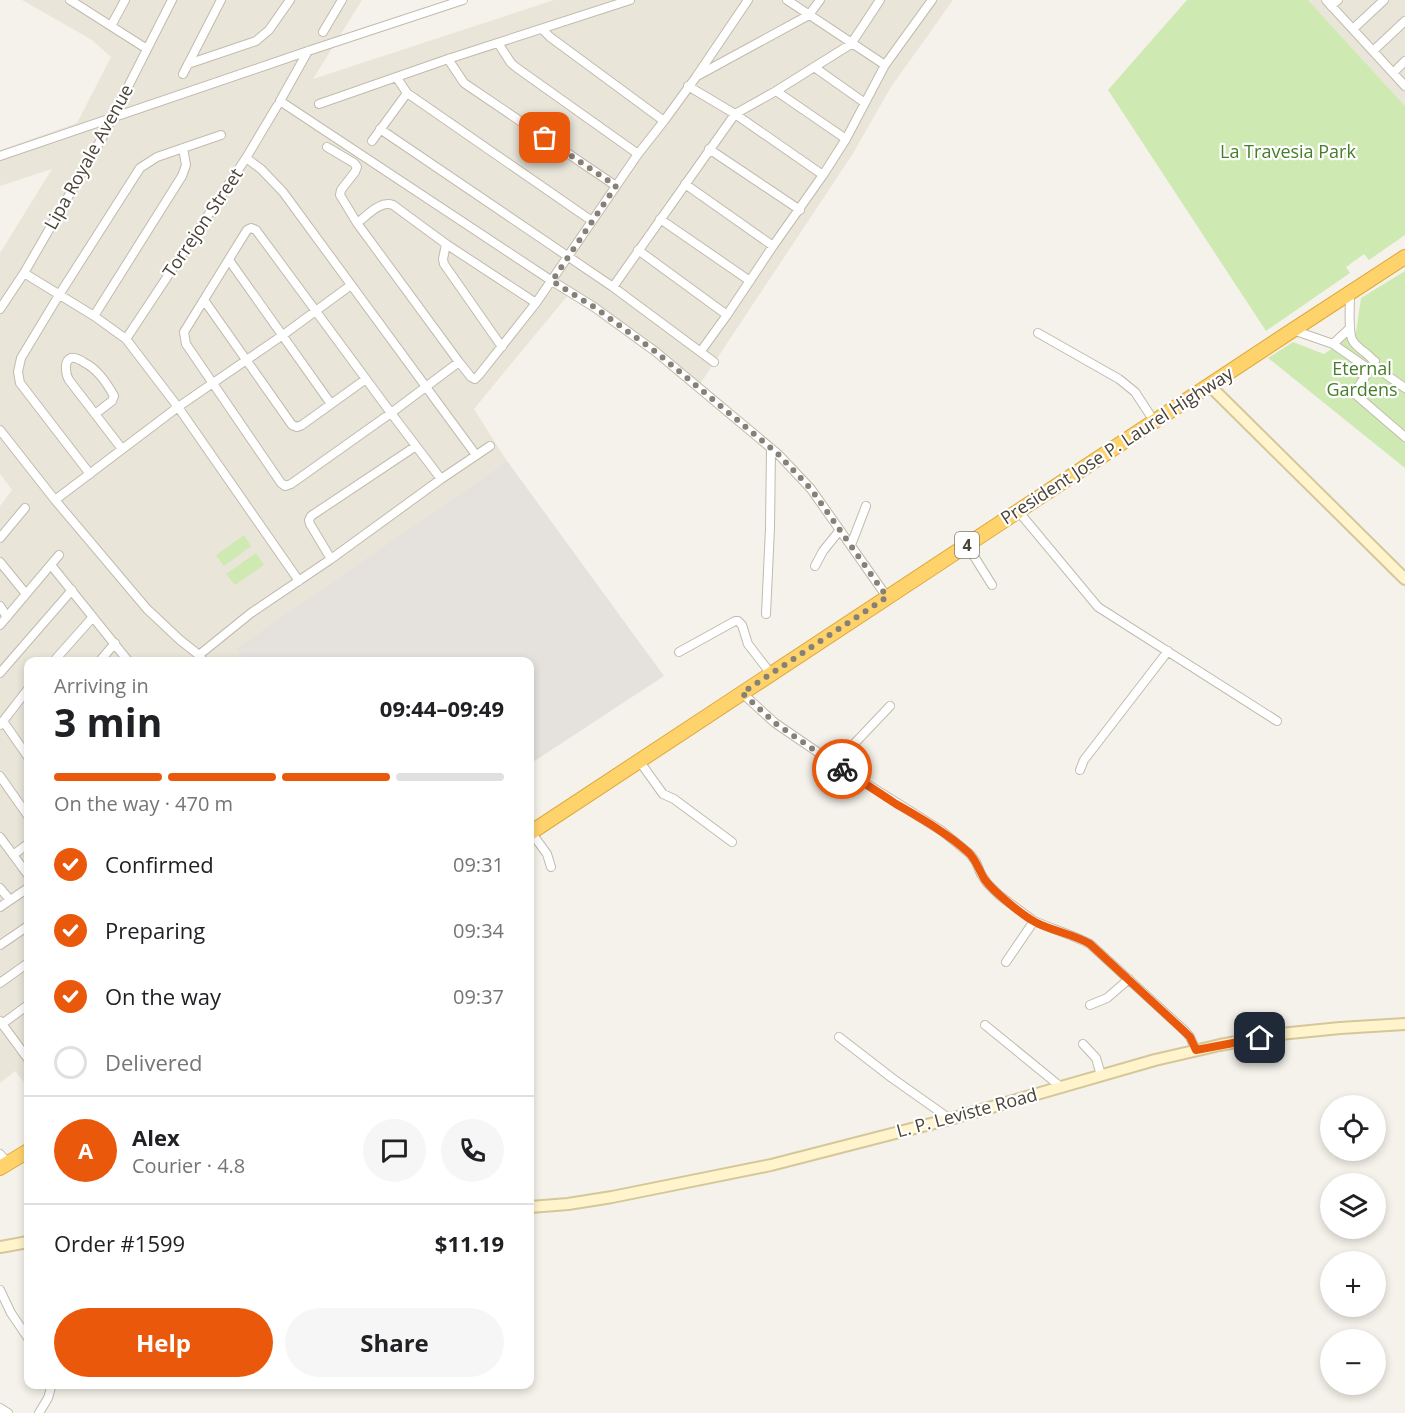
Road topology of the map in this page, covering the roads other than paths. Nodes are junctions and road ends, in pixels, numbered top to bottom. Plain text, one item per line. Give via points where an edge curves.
1 (70, 0) edge
2 (124, 0) edge
3 (172, 0) edge
4 (221, 0) edge
5 (290, 0) edge
6 (342, 0) edge
7 (464, 0) edge
8 (630, 0) edge
9 (747, 0) edge
10 (787, 0) edge
11 (820, 0) edge
12 (880, 0) edge
13 (932, 0) edge
14 (1338, 0) edge
15 (1384, 0) edge
16 (1328, 3) edge
17 (809, 15) junction
18 (1405, 21) edge
19 (111, 26) junction
20 (542, 29) junction
21 (1353, 29) junction
22 (323, 32) dead end
23 (498, 43) junction
24 (851, 44) junction
25 (147, 49) junction
26 (309, 51) junction
27 (1373, 51) junction
28 (448, 59) junction
29 (1405, 62) edge
30 (188, 64) junction
31 (885, 65) junction
32 (814, 67) junction
33 (1393, 73) junction
34 (183, 74) dead end
35 (696, 76) junction
36 (396, 78) junction
37 (688, 86) junction
38 (1405, 86) edge
39 (776, 91) junction
40 (407, 93) junction
41 (279, 103) junction
42 (865, 103) junction
43 (320, 104) dead end
44 (735, 114) junction
45 (114, 117) junction
46 (664, 121) junction
47 (380, 129) junction
48 (221, 135) dead end
49 (846, 139) junction
50 (372, 141) dead end
51 (327, 147) dead end
52 (183, 148) junction
53 (709, 149) junction
54 (638, 154) junction
55 (0, 156) edge
56 (246, 158) junction
57 (823, 175) junction
58 (685, 184) junction
59 (616, 186) junction
60 (800, 210) junction
61 (660, 219) junction
62 (592, 221) junction
63 (357, 223) junction
64 (446, 244) junction
65 (773, 246) junction
66 (638, 250) junction
67 (568, 257) junction
68 (1405, 257) edge
69 (229, 260) junction
70 (24, 273) junction
71 (552, 281) junction
72 (750, 281) junction
73 (351, 285) junction
74 (613, 287) junction
75 (1350, 293) junction
76 (59, 295) junction
77 (204, 300) junction
78 (536, 303) junction
79 (0, 309) edge
80 (316, 312) junction
81 (727, 315) junction
82 (94, 316) junction
83 (1350, 328) junction
84 (1293, 330) junction
85 (1038, 333) dead end
86 (283, 335) junction
87 (126, 339) junction
88 (1333, 345) junction
89 (502, 347) junction
90 (701, 351) junction
91 (247, 360) junction
92 (1375, 361) junction
93 (459, 362) junction
94 (714, 362) dead end
95 (1369, 369) junction
96 (1378, 369) junction
97 (366, 379) junction
98 (212, 384) junction
99 (1209, 385) junction
100 (426, 387) junction
101 (1405, 388) edge
102 (331, 404) junction
103 (178, 407) junction
104 (391, 413) junction
105 (95, 414) junction
106 (1154, 421) junction
107 (0, 430) edge
108 (1405, 437) edge
109 (416, 446) junction
110 (490, 446) dead end
111 (771, 448) junction
112 (122, 449) junction
113 (476, 455) junction
114 (90, 474) junction
115 (441, 479) junction
116 (55, 500) junction
117 (866, 506) dead end
118 (25, 508) dead end
119 (1019, 512) junction
120 (840, 530) junction
121 (0, 538) edge
122 (851, 545) junction
123 (967, 545) junction
124 (59, 555) dead end
125 (332, 559) junction
126 (0, 562) edge
127 (51, 565) junction
128 (815, 566) dead end
129 (1405, 579) edge
130 (299, 581) junction
131 (992, 585) dead end
132 (72, 590) junction
133 (26, 594) junction
134 (887, 597) junction
135 (0, 606) edge
136 (766, 614) dead end
137 (7, 616) junction
138 (93, 616) junction
139 (0, 625) edge
140 (115, 643) junction
141 (1168, 651) junction
142 (679, 652) dead end
143 (57, 657) edge
144 (103, 657) edge
145 (125, 657) edge
146 (201, 657) edge
147 (203, 657) edge
148 (0, 673) edge
149 (771, 674) junction
150 (742, 693) junction
151 (24, 697) edge
152 (890, 706) dead end
153 (1277, 721) dead end
154 (2, 723) edge
155 (24, 753) edge
156 (640, 762) junction
157 (835, 764) junction
158 (1080, 770) dead end
159 (0, 776) edge
160 (24, 803) edge
161 (534, 830) edge
162 (0, 837) edge
163 (534, 838) edge
164 (732, 842) dead end
165 (24, 847) edge
166 (13, 855) junction
167 (551, 867) dead end
168 (24, 870) edge
169 (0, 888) edge
170 (24, 891) edge
171 (10, 900) junction
172 (0, 907) edge
173 (1034, 921) junction
174 (24, 929) edge
175 (0, 945) edge
176 (1006, 962) dead end
177 (24, 966) edge
178 (1129, 979) junction
179 (0, 983) edge
180 (1090, 1005) dead end
181 (24, 1008) edge
182 (1, 1023) edge
183 (1405, 1024) edge
184 (985, 1025) dead end
185 (838, 1037) dead end
186 (1083, 1044) dead end
187 (24, 1047) edge
188 (1196, 1050) junction
189 (1101, 1075) junction
190 (1061, 1086) junction
191 (950, 1119) junction
192 (24, 1153) edge
193 (3, 1162) edge
194 (534, 1207) edge
195 (24, 1243) edge
196 (0, 1247) edge
197 (0, 1290) edge
198 (24, 1332) edge
199 (51, 1389) edge
200 (0, 1408) edge
201 (8, 1413) edge
202 (39, 1413) edge

1 - 19 street
2 - 19 street
3 - 25 street, Lipa Royale Avenue
4 - 30 street
5 - 30 street via 256,41
6 - 22 street
7 - 26 street
8 - 20 street
9 - 35 street
10 - 17 street
11 - 17 street
12 - 24 street
13 - 31 street
14 - 16 street
15 - 21 street
16 - 21 street
17 - 24 street
17 - 35 street
18 - 27 street
19 - 25 street
20 - 23 street
20 - 46 street
21 - 27 street
23 - 28 street
23 - 54 street via 517,68
24 - 31 street
24 - 32 street
25 - 45 street, Lipa Royale Avenue
26 - 41 street, Torrejon Street
26 - 45 street
27 - 33 street
28 - 36 street
28 - 59 street via 464,83
29 - 33 street
30 - 34 street
31 - 42 street
32 - 39 street
32 - 42 street
33 - 38 street
35 - 37 street
36 - 40 street
36 - 43 street
37 - 44 street
37 - 46 street
39 - 44 street
39 - 49 street
40 - 47 street
40 - 62 street
41 - 56 street, Torrejon Street
41 - 71 street
42 - 49 street
44 - 53 street
44 - 57 street
45 - 55 street
45 - 70 street, Lipa Royale Avenue
46 - 54 street
47 - 50 street
47 - 67 street
48 - 52 street
49 - 57 street
51 - 63 street via 357,167 340,195
52 - 76 street via 140,168
52 - 82 street via 186,165 182,176
53 - 58 street
53 - 60 street
54 - 59 street
56 - 73 street via 282,192
56 - 87 street, Torrejon Street
57 - 60 street
58 - 61 street
58 - 65 street
59 - 62 street
60 - 65 street
61 - 66 street
61 - 72 street
62 - 67 street
63 - 64 street via 387,203
63 - 93 street
64 - 78 street
64 - 89 street via 444,264
65 - 72 street
66 - 74 street
66 - 81 street
67 - 71 street
67 - 74 street
68 - 75 highway, President Jose P. Laurel Highway / 4
69 - 77 street
69 - 80 street via 247,230 255,230
69 - 86 street
70 - 76 street
70 - 79 street, Lipa Royale Avenue
71 - 78 street
71 - 111 street via 656,352
72 - 81 street
73 - 80 street
73 - 100 street
74 - 90 street
75 - 83 street
75 - 84 highway, President Jose P. Laurel Highway / 4
76 - 82 street
76 - 114 street via 21,358 18,372 20,383
77 - 91 street
77 - 98 street via 184,338
78 - 89 street
80 - 86 street
80 - 97 street
81 - 90 street
82 - 87 street
83 - 88 street
83 - 92 street via 1353,342
84 - 88 street
84 - 99 highway, President Jose P. Laurel Highway / 4
85 - 106 street via 1119,379 1135,392
86 - 91 street
86 - 102 street
87 - 103 street
88 - 95 street
89 - 93 street via 475,378
90 - 94 street
91 - 98 street
91 - 102 street via 292,425 302,425
92 - 95 street
92 - 96 street
93 - 100 street
95 - 96 street
95 - 108 street via 1355,394
96 - 101 street
97 - 102 street
97 - 104 street
98 - 103 street
98 - 104 street via 285,486
99 - 106 highway, President Jose P. Laurel Highway / 4
99 - 129 main road
100 - 104 street
100 - 113 street
103 - 112 street
103 - 130 street
104 - 109 street
105 - 105 street via 66,375 71,358 87,363 114,396
105 - 112 street
106 - 119 highway, President Jose P. Laurel Highway / 4
107 - 116 street
109 - 115 street
109 - 125 street via 311,516 310,524
110 - 113 street
111 - 120 street via 811,489
111 - 136 street
112 - 114 street
113 - 115 street
114 - 116 street
115 - 125 street
116 - 146 street via 147,609
117 - 122 street
118 - 121 street
119 - 123 highway, President Jose P. Laurel Highway / 4
119 - 141 street via 1098,607
120 - 122 street
120 - 128 street
122 - 134 street
123 - 131 street
123 - 134 highway, President Jose P. Laurel Highway / 4
124 - 127 street
125 - 130 street
126 - 133 street
127 - 132 street
127 - 133 street
130 - 147 street via 251,613
132 - 138 street
132 - 148 street
133 - 137 street
134 - 149 highway, President Jose P. Laurel Highway / 4
135 - 137 street
137 - 139 street
138 - 140 street
138 - 143 street
140 - 144 street
140 - 145 street
141 - 153 street
141 - 158 street
142 - 149 street via 738,621 748,644
149 - 150 highway, President Jose P. Laurel Highway / 4
150 - 156 highway, President Jose P. Laurel Highway / 4
150 - 157 street via 775,723
151 - 154 street
152 - 157 street
154 - 155 street
156 - 161 highway, President Jose P. Laurel Highway / 4
156 - 164 street via 665,796
157 - 173 street via 942,831 970,854 999,895
159 - 160 street
162 - 166 street
163 - 167 street via 547,854
165 - 166 street
166 - 168 street
169 - 171 street
170 - 171 street
171 - 172 street
173 - 176 street
173 - 178 street via 1090,944
174 - 175 street
177 - 179 street
178 - 180 street via 1107,998
178 - 188 street via 1190,1037
181 - 182 street
182 - 187 street
183 - 188 main road, L. P. Leviste Road via 1280,1034
184 - 190 street
185 - 191 street
186 - 189 street via 1096,1058
188 - 189 main road, L. P. Leviste Road
189 - 190 main road, L. P. Leviste Road
190 - 191 main road, L. P. Leviste Road
191 - 194 main road, L. P. Leviste Road via 771,1165 612,1197
192 - 193 highway
195 - 196 main road
197 - 198 street
199 - 202 street
200 - 201 street

